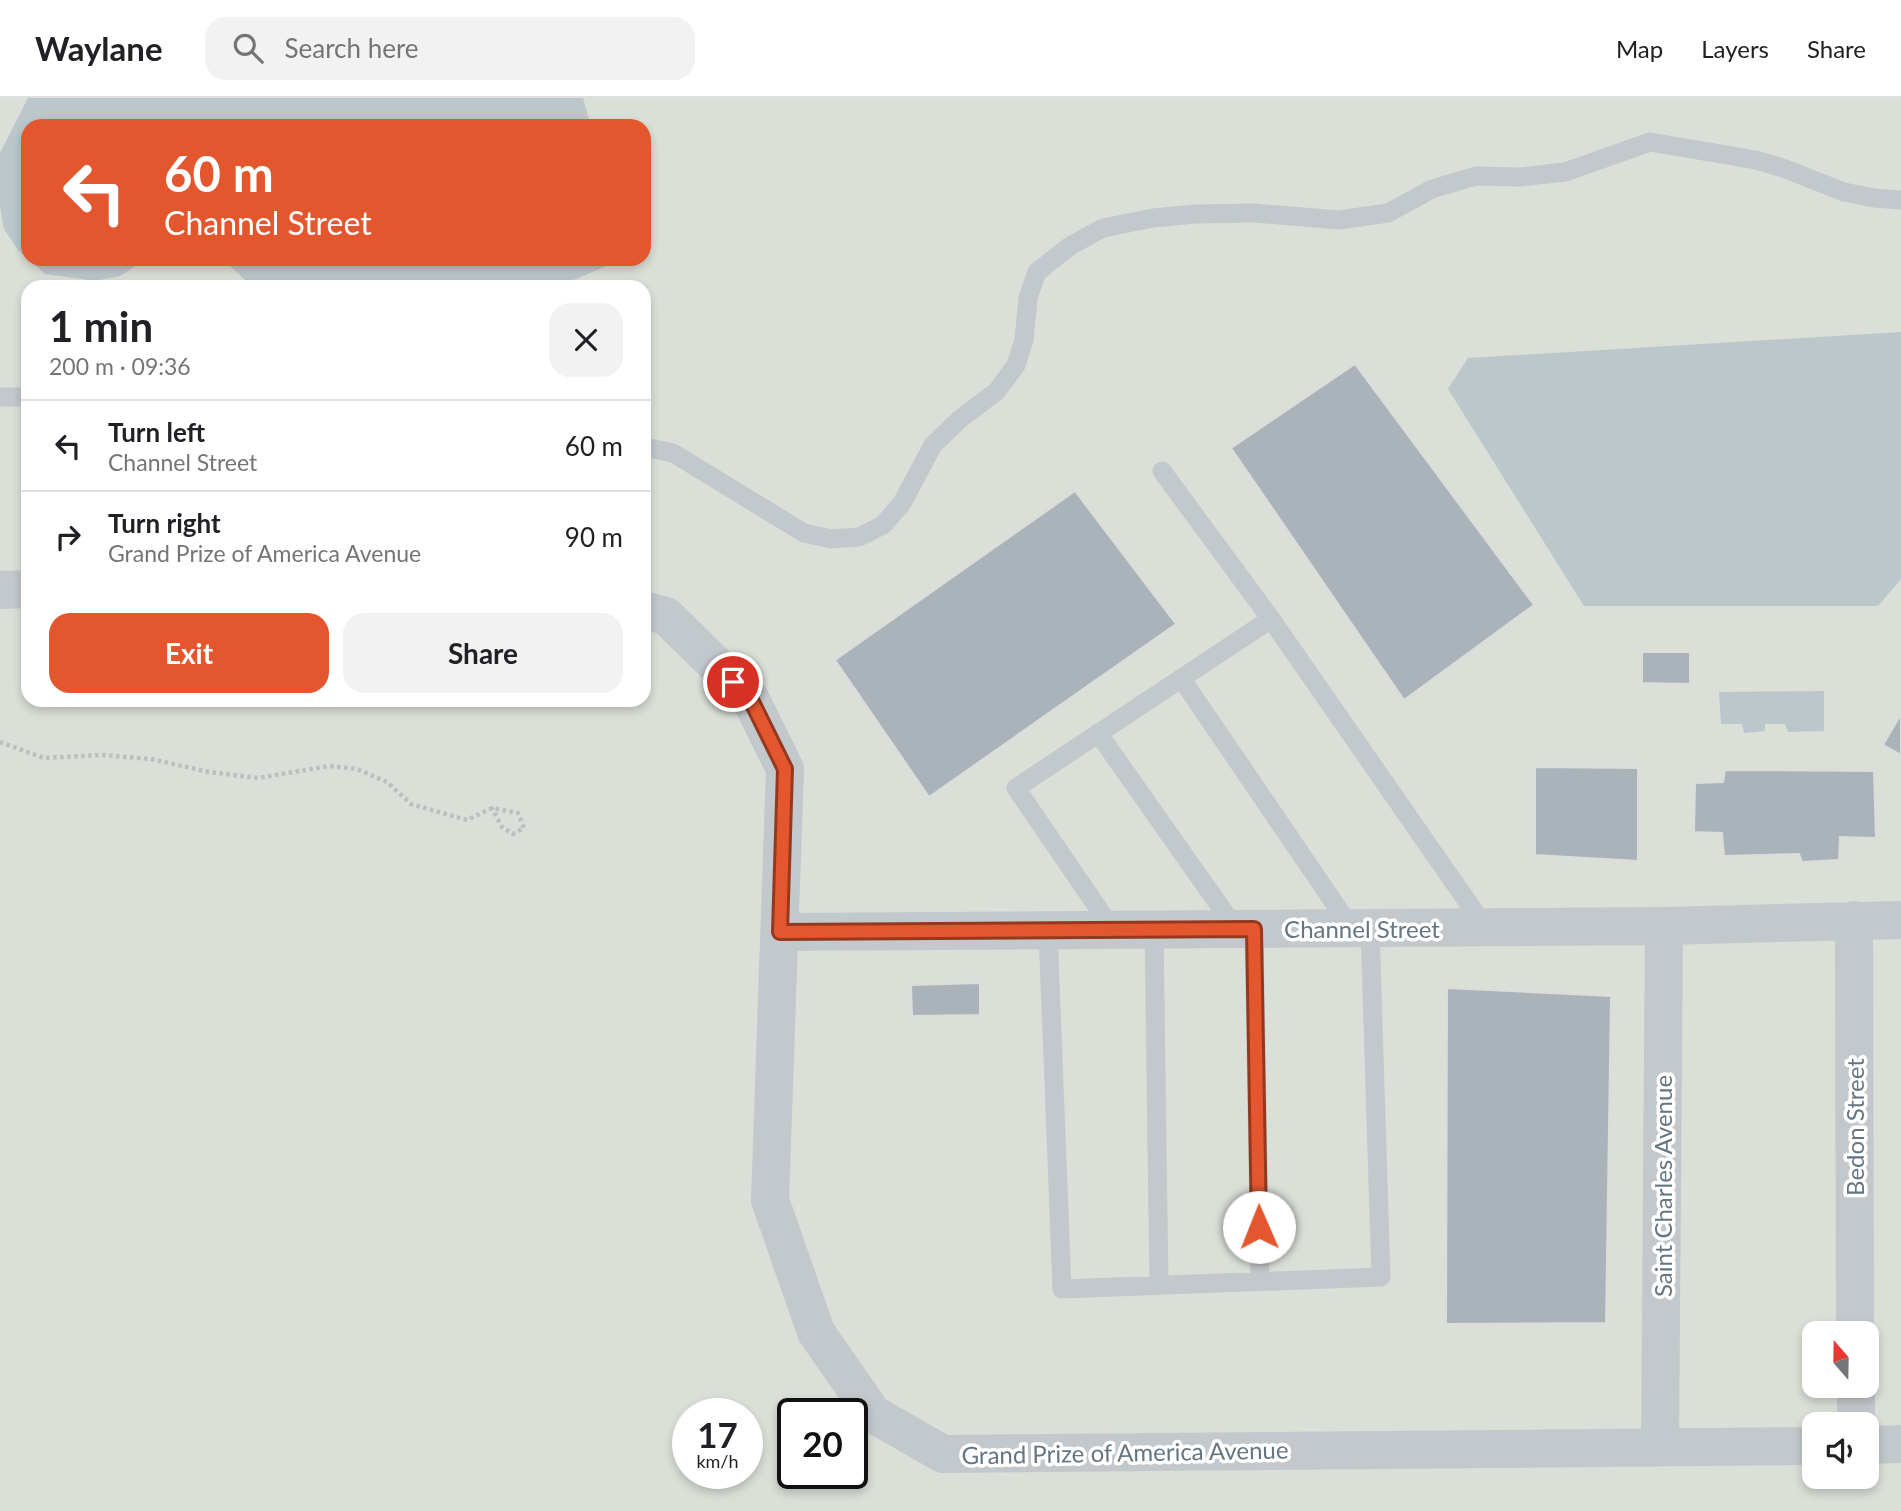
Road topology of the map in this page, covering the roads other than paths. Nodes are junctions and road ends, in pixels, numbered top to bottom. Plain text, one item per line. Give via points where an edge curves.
1 (1901, 200) edge
2 (0, 397) edge
3 (21, 397) edge
4 (651, 448) edge
5 (1162, 471) dead end
6 (21, 589) edge
7 (0, 590) edge
8 (651, 612) edge
9 (1271, 619) junction
10 (1181, 678) junction
11 (1098, 733) junction
12 (1854, 920) junction
13 (1901, 920) edge
14 (1664, 926) junction
15 (1485, 927) junction
16 (1361, 928) junction
17 (1245, 929) junction
18 (1048, 930) junction
19 (1113, 930) junction
20 (1154, 930) junction
21 (780, 932) junction
22 (1260, 1281) junction
23 (1159, 1285) junction
24 (1856, 1321) edge
25 (1901, 1444) edge
26 (1879, 1445) edge
27 (1660, 1446) junction
28 (1802, 1446) edge

1 - 4 lane via 1844,192 1756,160 1650,142 1565,172 1476,176 1432,189 1388,213 1339,220 1254,213 1153,218 1103,228 1037,272 1016,365 997,391 933,444 902,503 883,524 859,537 831,539 804,533 673,453
2 - 3 lane
5 - 9 lane
6 - 7 street
8 - 21 street, Grand Prize of America Avenue via 666,616 750,698 785,769
9 - 10 lane
9 - 15 lane
10 - 11 lane
10 - 16 lane
11 - 17 lane
11 - 19 lane via 1016,788
12 - 13 street, Channel Street
12 - 14 street, Channel Street
12 - 24 street, Bedon Street
14 - 15 street, Channel Street
14 - 27 street, Saint Charles Avenue
15 - 16 street, Channel Street
16 - 17 street, Channel Street
16 - 22 lane via 1381,1278
17 - 20 street, Channel Street
17 - 22 lane
18 - 19 street, Channel Street
18 - 21 street, Channel Street
18 - 23 lane via 1062,1289
19 - 20 street, Channel Street
20 - 23 lane
21 - 27 street, Grand Prize of America Avenue via 770,1200 816,1332 873,1414 943,1454
22 - 23 lane
25 - 26 street
27 - 28 street, Grand Prize of America Avenue

